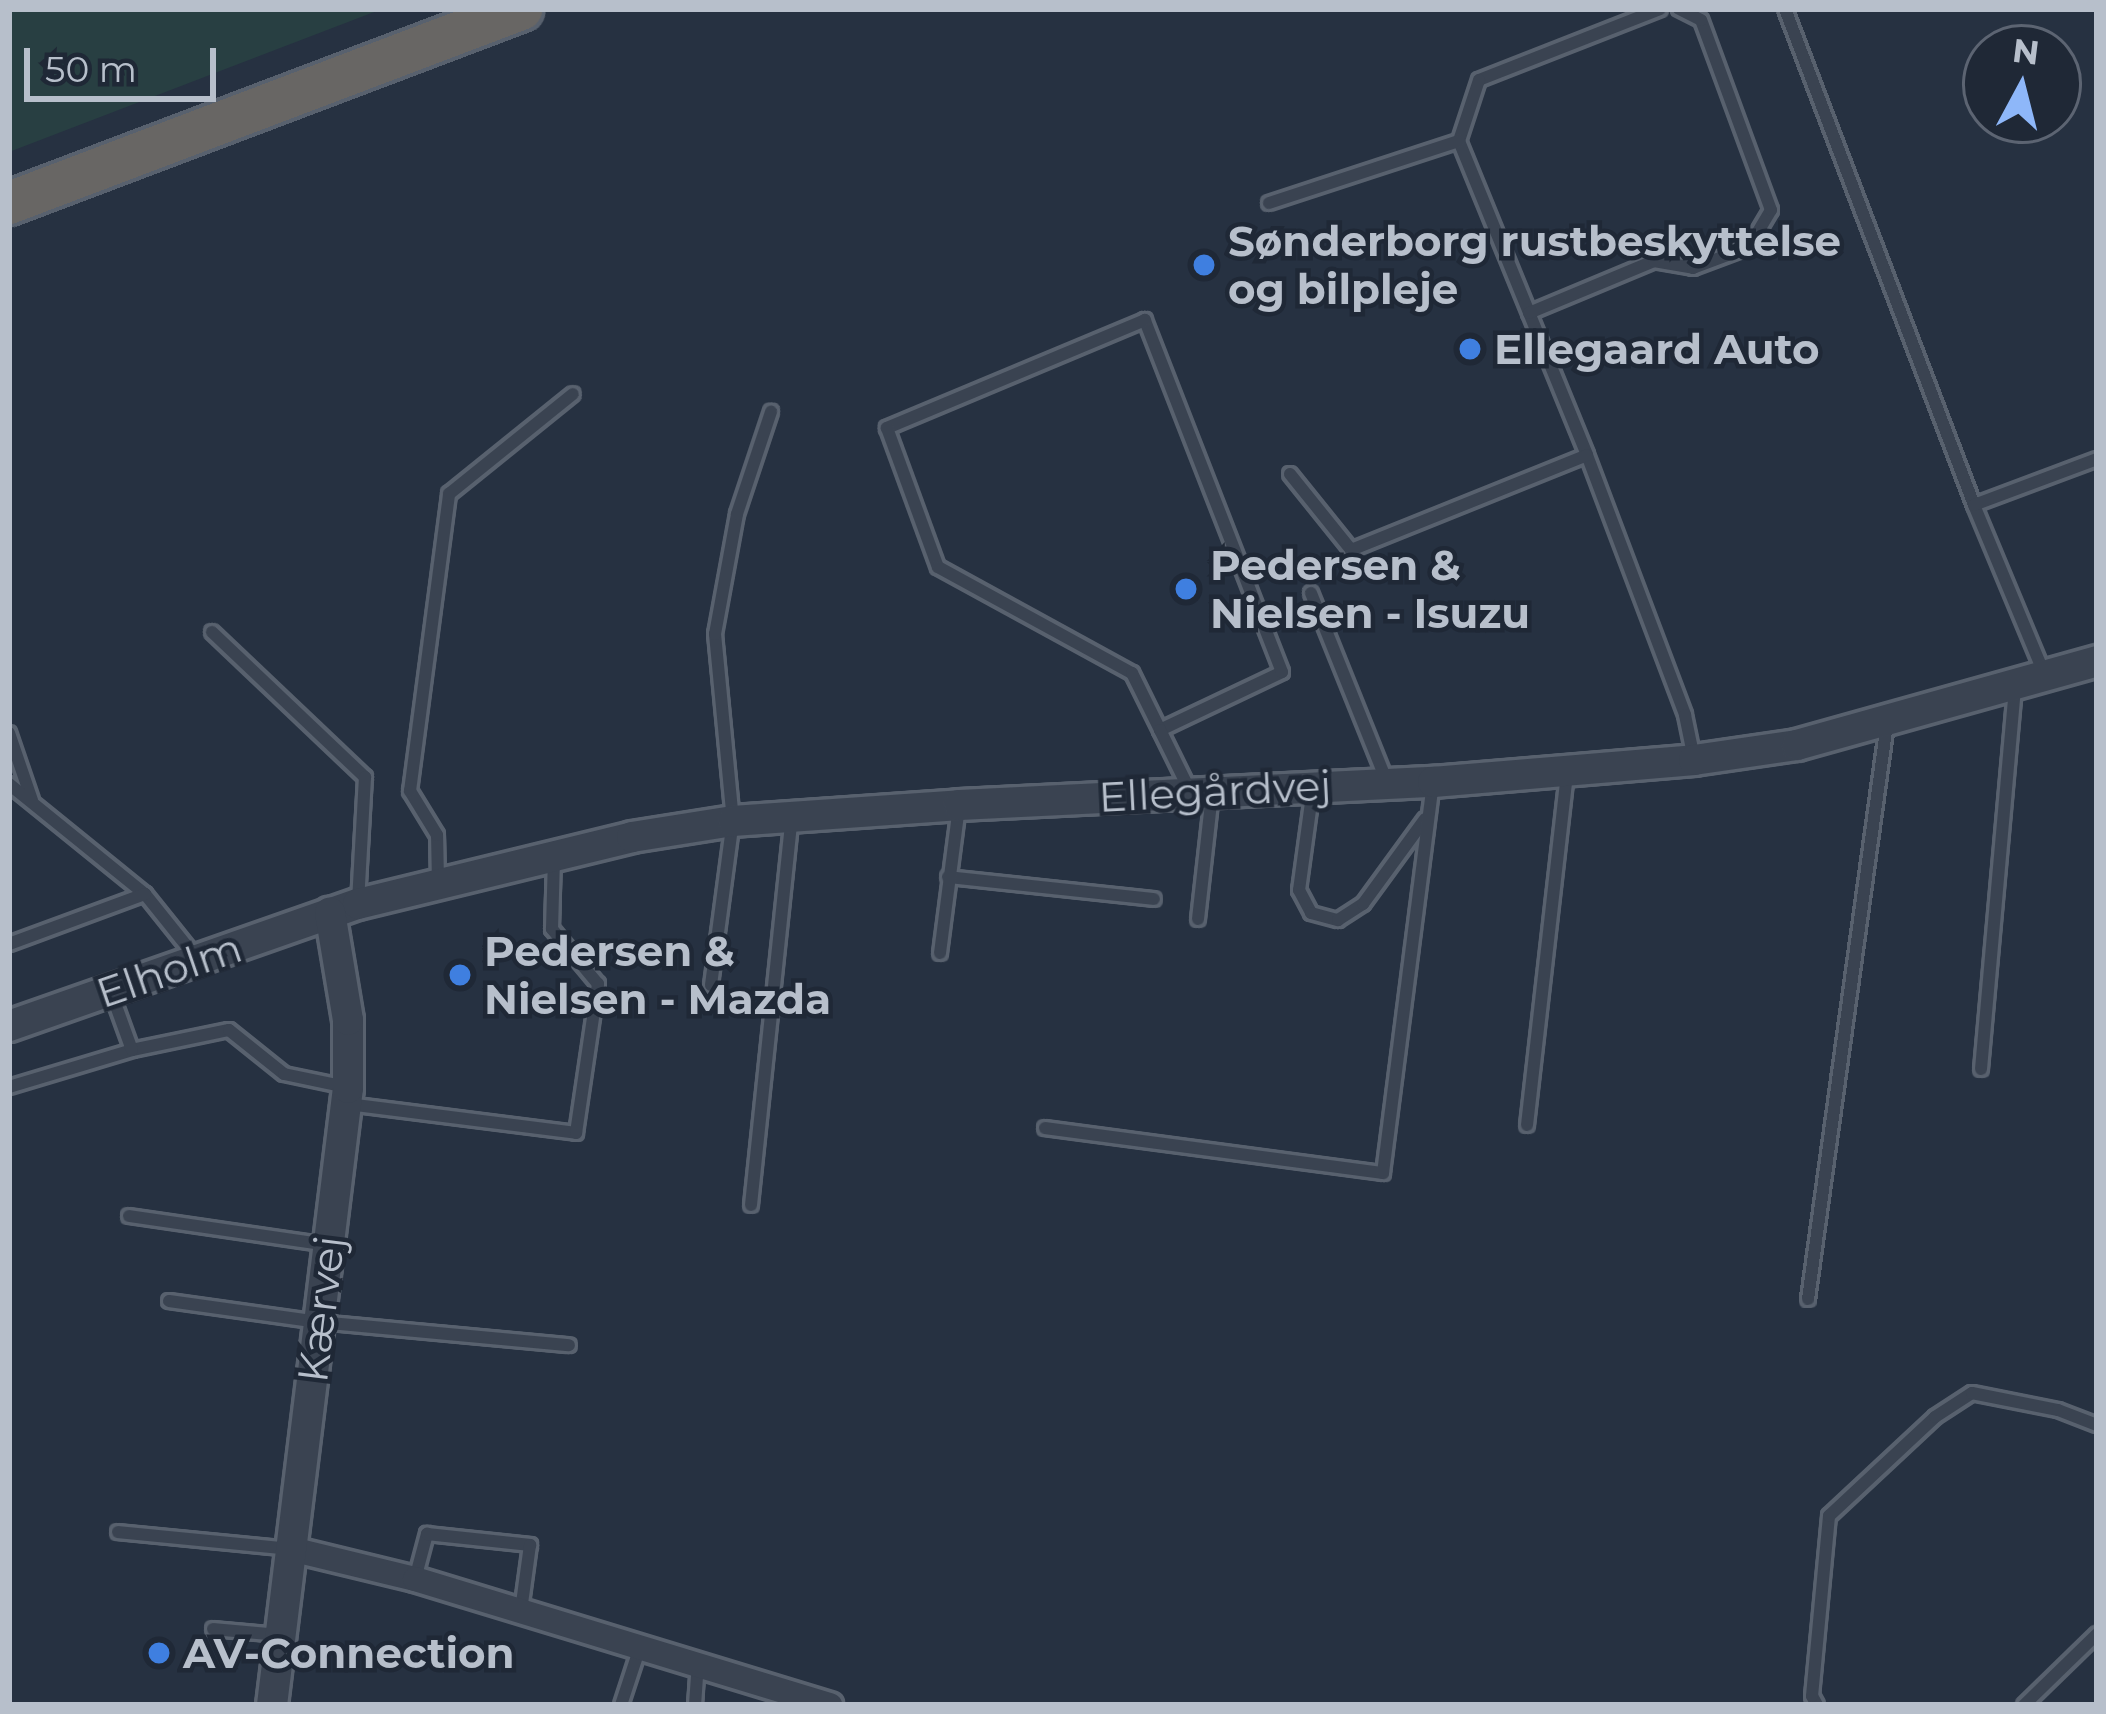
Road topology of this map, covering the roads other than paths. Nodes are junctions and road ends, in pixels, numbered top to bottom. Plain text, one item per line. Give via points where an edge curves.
1 (521, 9) edge
2 (1660, 9) edge
3 (1679, 9) edge
4 (1785, 9) edge
5 (1459, 141) junction
6 (9, 203) edge
7 (1270, 203) dead end
8 (1529, 314) junction
9 (573, 394) dead end
10 (770, 412) dead end
11 (1587, 455) junction
12 (2097, 459) edge
13 (1290, 474) dead end
14 (1974, 505) junction
15 (1311, 593) dead end
16 (212, 632) dead end
17 (2097, 662) edge
18 (2047, 680) junction
19 (2015, 687) junction
20 (1888, 722) junction
21 (1160, 730) junction
22 (9, 733) edge
23 (1694, 760) junction
24 (1567, 773) junction
25 (1433, 782) junction
26 (1388, 783) junction
27 (9, 784) edge
28 (1313, 787) junction
29 (1201, 792) junction
30 (32, 801) junction
31 (959, 805) junction
32 (1429, 814) junction
33 (793, 817) junction
34 (734, 821) junction
35 (554, 853) junction
36 (948, 877) junction
37 (438, 880) junction
38 (145, 894) junction
39 (1154, 899) dead end
40 (344, 908) junction
41 (1198, 919) dead end
42 (9, 944) edge
43 (940, 953) dead end
44 (197, 960) junction
45 (711, 985) dead end
46 (110, 991) junction
47 (9, 1026) edge
48 (132, 1050) junction
49 (1981, 1069) dead end
50 (9, 1087) edge
51 (348, 1096) junction
52 (1527, 1125) dead end
53 (1045, 1128) dead end
54 (752, 1205) dead end
55 (129, 1216) dead end
56 (329, 1245) junction
57 (1808, 1299) dead end
58 (170, 1301) dead end
59 (320, 1322) junction
60 (569, 1345) dead end
61 (2097, 1425) edge
62 (118, 1532) dead end
63 (291, 1549) junction
64 (415, 1579) junction
65 (521, 1611) junction
66 (213, 1629) dead end
67 (2097, 1634) edge
68 (280, 1635) junction
69 (640, 1647) junction
70 (698, 1665) junction
71 (272, 1705) edge
72 (621, 1705) edge
73 (694, 1705) edge
74 (830, 1705) edge
75 (1816, 1705) edge
76 (2024, 1705) edge

1 - 6 highway
2 - 5 lane via 1479,80
3 - 8 lane via 1701,20 1771,210 1749,247 1694,268 1654,261
4 - 14 lane
5 - 7 lane
5 - 8 lane
8 - 11 lane
9 - 37 lane via 449,494 410,791 437,835
10 - 34 lane via 737,514 715,634
11 - 13 lane via 1351,550
11 - 23 lane
12 - 14 lane
14 - 18 lane
15 - 26 lane
16 - 40 lane via 365,777
17 - 18 street, Ellegårdvej
18 - 19 street, Ellegårdvej
19 - 20 street, Ellegårdvej
19 - 49 lane
20 - 23 street, Ellegårdvej
20 - 57 lane
21 - 21 lane via 1132,674 938,567 887,428 1145,320 1282,673
21 - 29 lane
22 - 30 lane
23 - 24 street, Ellegårdvej
24 - 25 street, Ellegårdvej
24 - 52 lane
25 - 26 street, Ellegårdvej
25 - 32 lane
26 - 28 street, Ellegårdvej
27 - 30 lane
28 - 29 street, Ellegårdvej
28 - 32 lane via 1300,890 1311,913 1338,920 1363,904
29 - 31 street, Ellegårdvej
29 - 41 lane
30 - 38 lane
31 - 33 street, Ellegårdvej
31 - 36 lane
32 - 53 lane via 1382,1173
33 - 34 street, Ellegårdvej
33 - 54 lane
34 - 35 street, Ellegårdvej
34 - 45 lane
35 - 37 street, Ellegårdvej
35 - 51 lane via 551,929 598,984 576,1133
36 - 39 lane
36 - 43 lane
37 - 40 street, Ellegårdvej
38 - 42 lane
38 - 44 lane
40 - 44 street, Elholm
40 - 51 street, Kærvej
44 - 46 street, Elholm
46 - 47 street, Elholm
46 - 48 lane
48 - 50 lane
48 - 51 lane via 229,1030 284,1074
51 - 56 street, Kærvej
55 - 56 lane
56 - 59 street, Kærvej
58 - 59 lane
59 - 60 lane
59 - 63 street, Kærvej
61 - 75 lane via 1972,1393 1829,1516
62 - 63 lane
63 - 64 street
63 - 68 street, Kærvej
64 - 65 street
64 - 65 lane via 427,1534 530,1545
65 - 69 street
66 - 68 lane
67 - 76 lane
68 - 71 street, Kærvej
69 - 70 street
69 - 72 lane
70 - 73 lane
70 - 74 street

